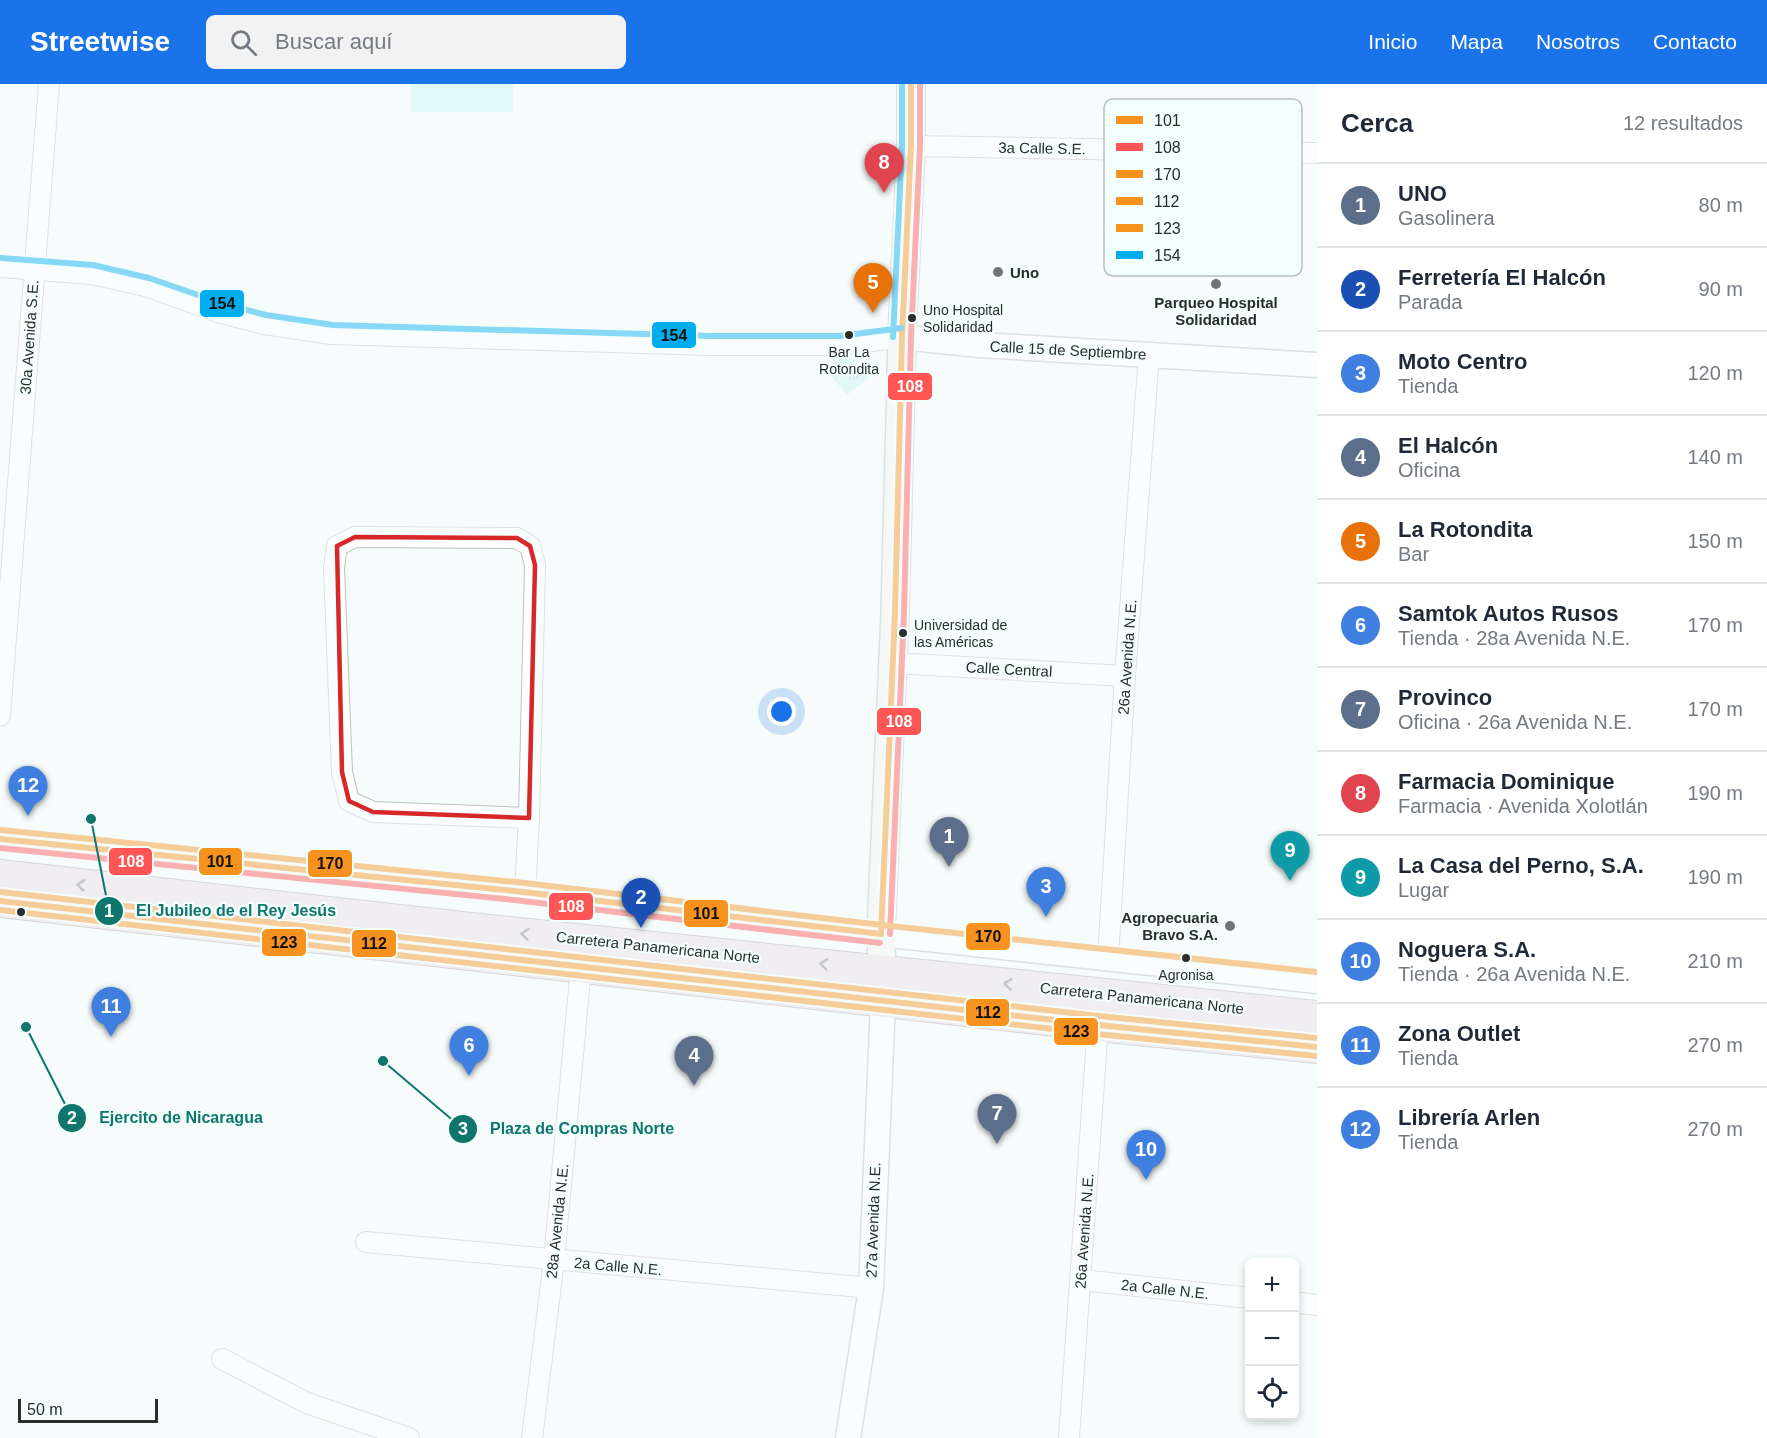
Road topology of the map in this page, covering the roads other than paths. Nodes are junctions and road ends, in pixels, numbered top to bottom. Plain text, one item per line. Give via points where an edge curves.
1 (49, 84) edge
2 (911, 84) edge
3 (911, 146) junction
4 (1104, 149) edge
5 (1302, 153) edge
6 (1317, 153) edge
7 (0, 267) edge
8 (34, 269) junction
9 (902, 337) junction
10 (1149, 355) junction
11 (1317, 365) edge
12 (6, 554) edge
13 (893, 663) junction
14 (1125, 676) junction
15 (0, 716) edge
16 (529, 818) junction
17 (0, 839) edge
18 (0, 876) edge
19 (525, 893) junction
20 (0, 901) edge
21 (881, 934) junction
22 (1108, 959) junction
23 (580, 967) junction
24 (1317, 981) edge
25 (882, 985) junction
26 (1317, 1017) edge
27 (1098, 1025) junction
28 (1317, 1047) edge
29 (366, 1242) dead end
30 (554, 1260) junction
31 (1081, 1280) junction
32 (871, 1288) junction
33 (1245, 1297) edge
34 (1299, 1303) edge
35 (1317, 1305) edge
36 (222, 1359) dead end
37 (409, 1438) edge
38 (532, 1438) edge
39 (848, 1438) edge
40 (1069, 1438) edge

1 - 8 street, 30a Avenida S.E.
2 - 3 main road
3 - 4 street, 3a Calle S.E.
3 - 9 main road
5 - 6 street, 3a Calle S.E.
7 - 8 street, Calle 15 de Septiembre
8 - 9 street, Calle 15 de Septiembre via 91,274 146,286 264,324 332,334 712,345 841,345
8 - 12 street, 30a Avenida S.E.
9 - 10 street, Calle 15 de Septiembre
9 - 13 main road
10 - 11 street, Calle 15 de Septiembre
10 - 14 street, 26a Avenida N.E.
12 - 15 street, 30a Avenida S.E.
13 - 14 street, Calle Central
13 - 21 main road
14 - 22 street, 26a Avenida N.E.
16 - 16 street via 535,565 530,546 517,538 355,537 337,546 334,568 342,772 349,801 373,812
16 - 19 street
17 - 19 street
25 -> 18 highway, Carretera Panamericana Norte via 427,924
19 - 21 street
20 - 23 highway, Carretera Panamericana Norte
21 - 22 street
21 - 25 main road
22 - 24 street
23 - 25 highway, Carretera Panamericana Norte
23 - 30 street, 28a Avenida N.E.
26 -> 25 highway, Carretera Panamericana Norte
25 - 27 highway, Carretera Panamericana Norte
25 - 32 street, 27a Avenida N.E.
27 - 28 highway, Carretera Panamericana Norte
27 - 31 street, 26a Avenida N.E.
29 - 30 street, 2a Calle N.E.
30 - 32 street, 2a Calle N.E.
30 - 38 street, 28a Avenida N.E.
31 - 33 street, 2a Calle N.E.
31 - 40 street, 26a Avenida N.E.
32 - 39 street, 27a Avenida N.E.
34 - 35 street
36 - 37 street via 307,1403

